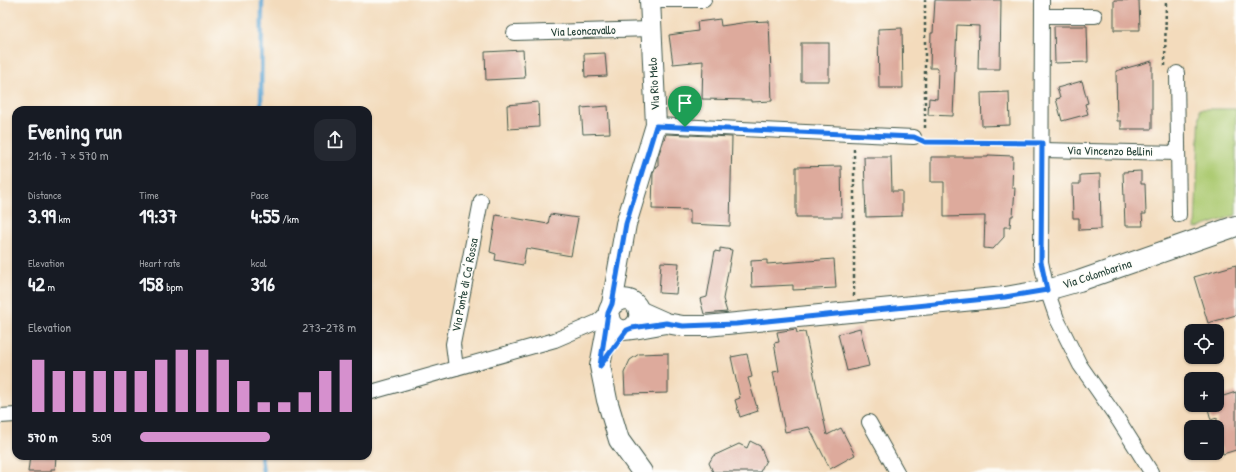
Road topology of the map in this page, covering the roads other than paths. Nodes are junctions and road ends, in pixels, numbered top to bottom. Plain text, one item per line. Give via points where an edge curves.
1 (650, 0) edge
2 (704, 0) edge
3 (1042, 0) edge
4 (1042, 16) junction
5 (1095, 16) dead end
6 (651, 29) junction
7 (514, 33) dead end
8 (1177, 73) road end
9 (683, 93) dead end
10 (656, 126) junction
11 (685, 127) junction
12 (919, 140) road end
13 (1042, 147) junction
14 (1178, 153) junction
15 (481, 201) dead end
16 (1179, 215) dead end
17 (1236, 226) edge
18 (620, 258) junction
19 (1047, 290) junction
20 (610, 312) junction
21 (633, 318) junction
22 (600, 366) junction
23 (456, 368) junction
24 (372, 392) edge
25 (12, 415) edge
26 (0, 416) edge
27 (869, 422) dead end
28 (642, 472) edge
29 (897, 472) edge
30 (1151, 472) edge

1 - 2 street
1 - 6 street, Via Rio Melo
3 - 4 street
4 - 5 street
4 - 13 street
6 - 7 street, Via Leoncavallo
6 - 10 street, Via Rio Melo
8 - 14 street
9 - 11 lane
10 - 11 street
10 - 18 street, Via Rio Melo via 626,224
11 - 12 street via 854,134
13 - 14 street, Via Vincenzo Bellini
13 - 19 street via 1041,262
14 - 16 street
15 - 23 street, Via Ponte di Ca' Rossa via 453,344
17 - 19 street, Via Colombarina via 1145,259
18 - 20 street, Via Rio Melo
18 - 21 street, Via Rio Melo
19 - 21 street, Via Colombarina via 1005,297 706,326 683,326
19 - 30 street via 1057,319 1080,365
20 - 21 street via 614,327 622,330
20 - 21 street, Via Colombarina via 616,301 626,299
20 - 22 street, Via Rio Melo
20 - 23 street via 597,322 555,340
21 - 22 street
22 - 28 street via 619,440
23 - 24 street
25 - 26 street
27 - 29 street

